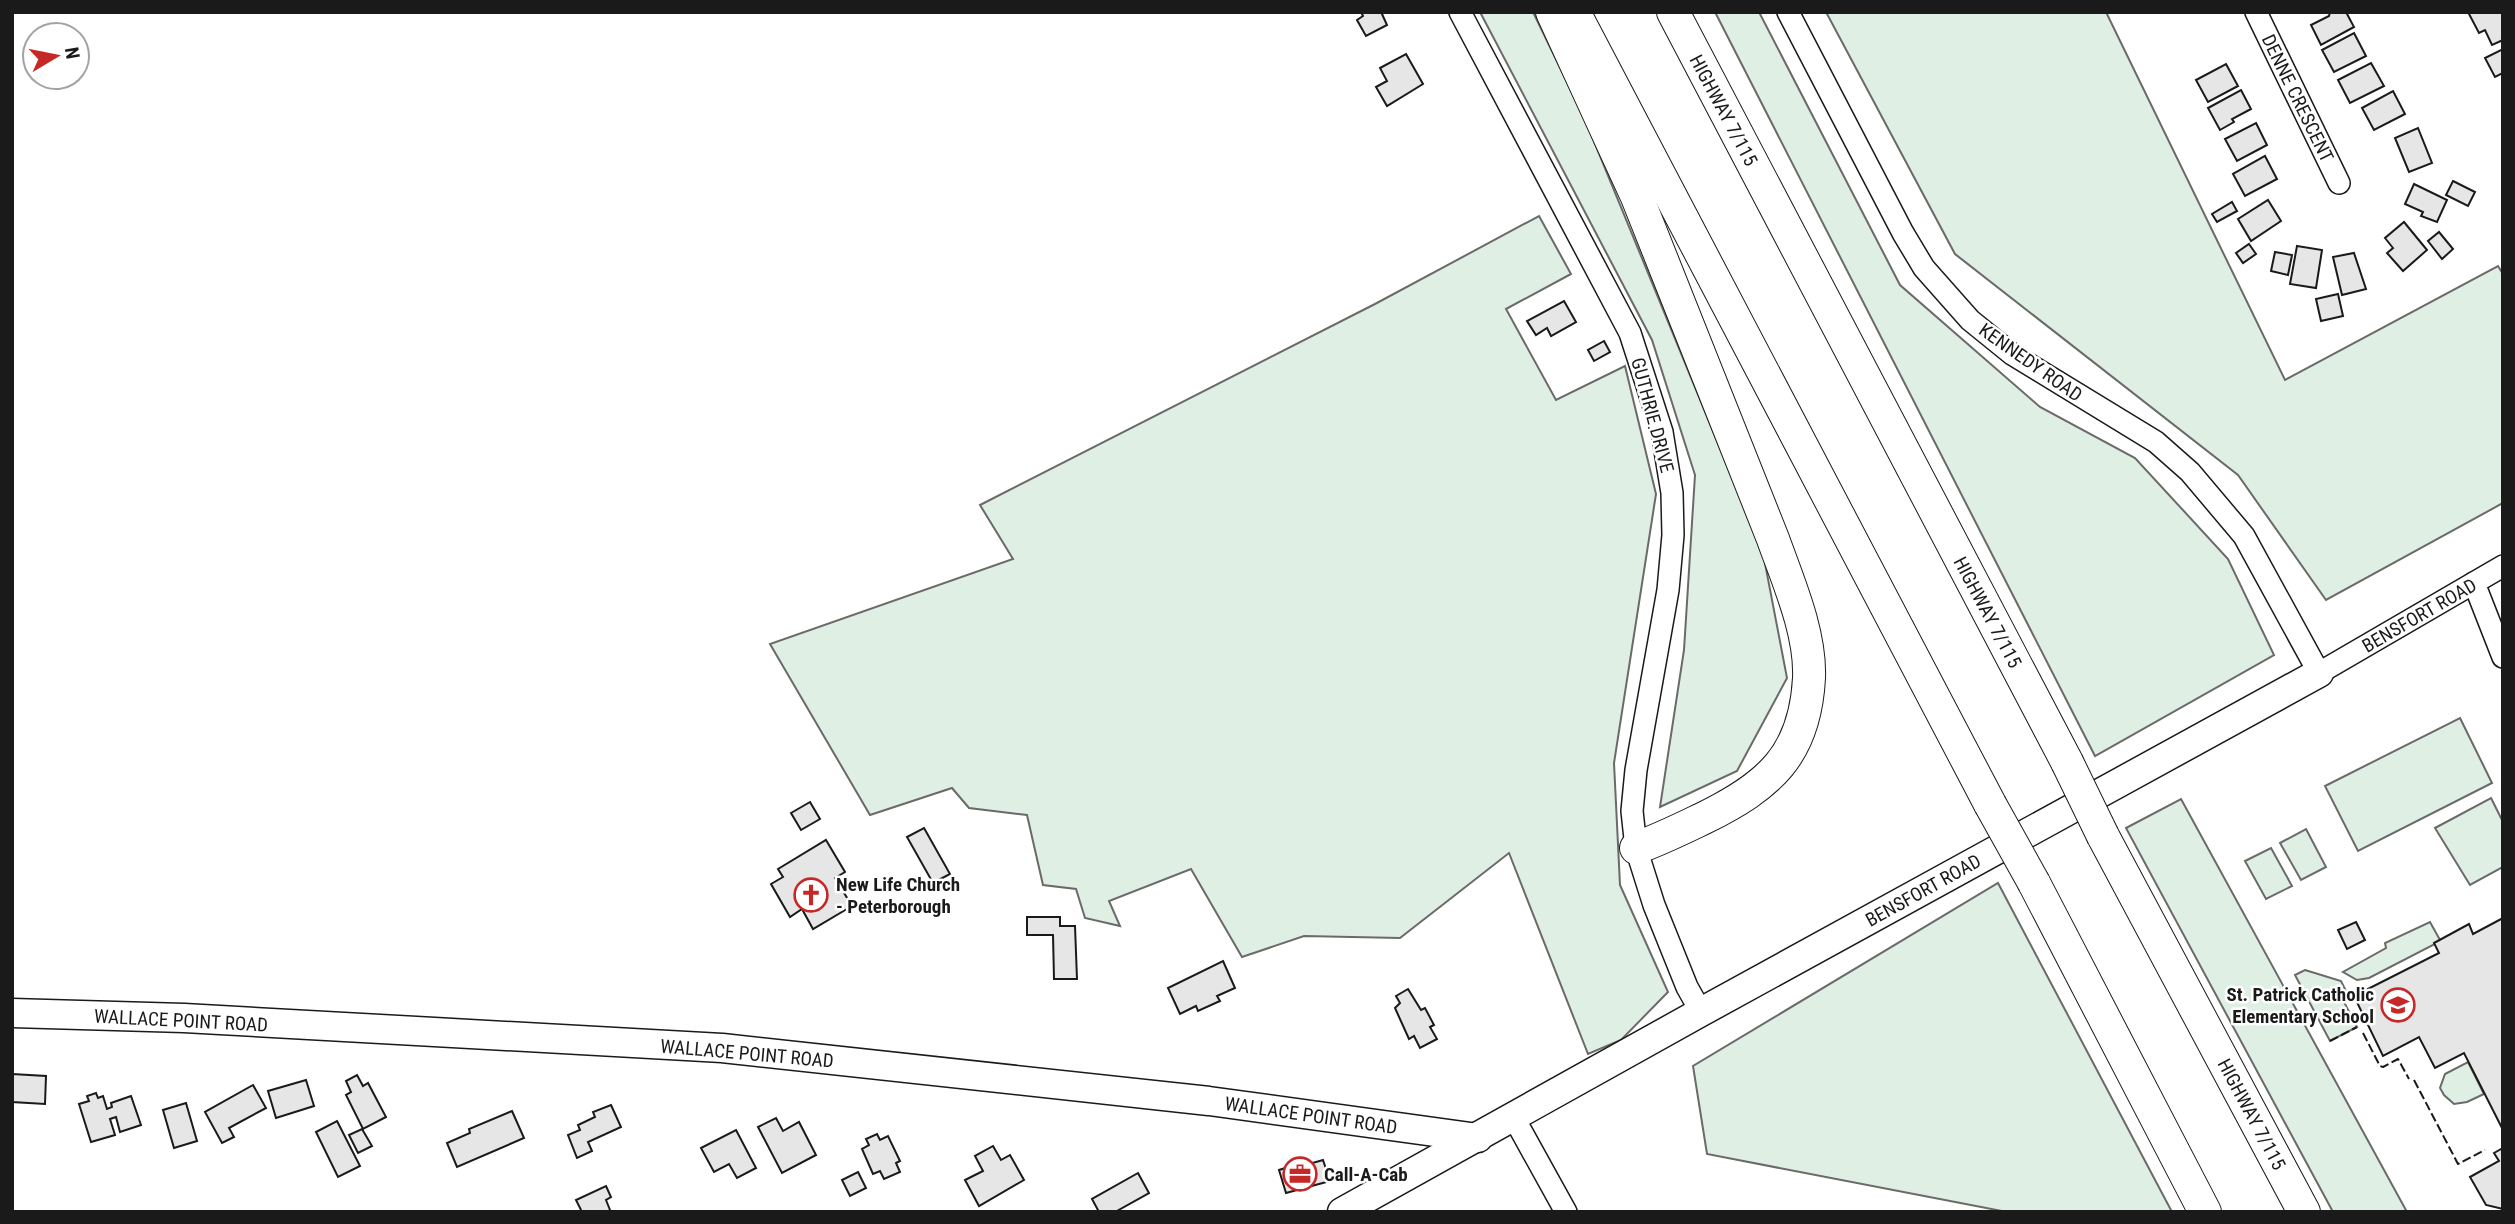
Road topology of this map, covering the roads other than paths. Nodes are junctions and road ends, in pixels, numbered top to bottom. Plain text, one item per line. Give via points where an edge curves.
1 (1460, 12) edge
2 (1552, 12) edge
3 (1574, 12) edge
4 (1673, 12) edge
5 (1788, 12) edge
6 (2256, 12) edge
7 (2339, 183) dead end
8 (2503, 566) edge
9 (2473, 583) junction
10 (2503, 657) edge
11 (2319, 673) junction
12 (1636, 848) junction
13 (1701, 1012) junction
14 (12, 1013) edge
15 (1514, 1118) junction
16 (1478, 1138) junction
17 (1342, 1212) edge
18 (1566, 1212) edge
19 (2205, 1212) edge
20 (2304, 1212) edge

1 - 12 street, GUTHRIE DRIVE via 1630,333 1662,432 1673,535 1668,590 1636,770 1632,811
2 - 12 highway via 1637,197 1773,539 1794,595 1809,676 1797,738 1784,762 1762,784 1717,811
3 - 19 highway, bridge
4 - 20 highway, HIGHWAY 7/115, bridge
5 - 11 street, KENNEDY ROAD via 1924,268 1970,320 2012,354 2157,442 2190,472 2244,536
6 - 7 street, DENNE CRESCENT
8 - 9 street, BENSFORT ROAD
9 - 10 street
9 - 11 street, BENSFORT ROAD
11 - 13 main road, BENSFORT ROAD
12 - 13 street, GUTHRIE DRIVE via 1654,905
13 - 15 main road, BENSFORT ROAD
14 - 16 main road, WALLACE POINT ROAD via 722,1048 1209,1101
15 - 16 main road, BENSFORT ROAD
15 - 18 street
16 - 17 main road, BENSFORT ROAD

